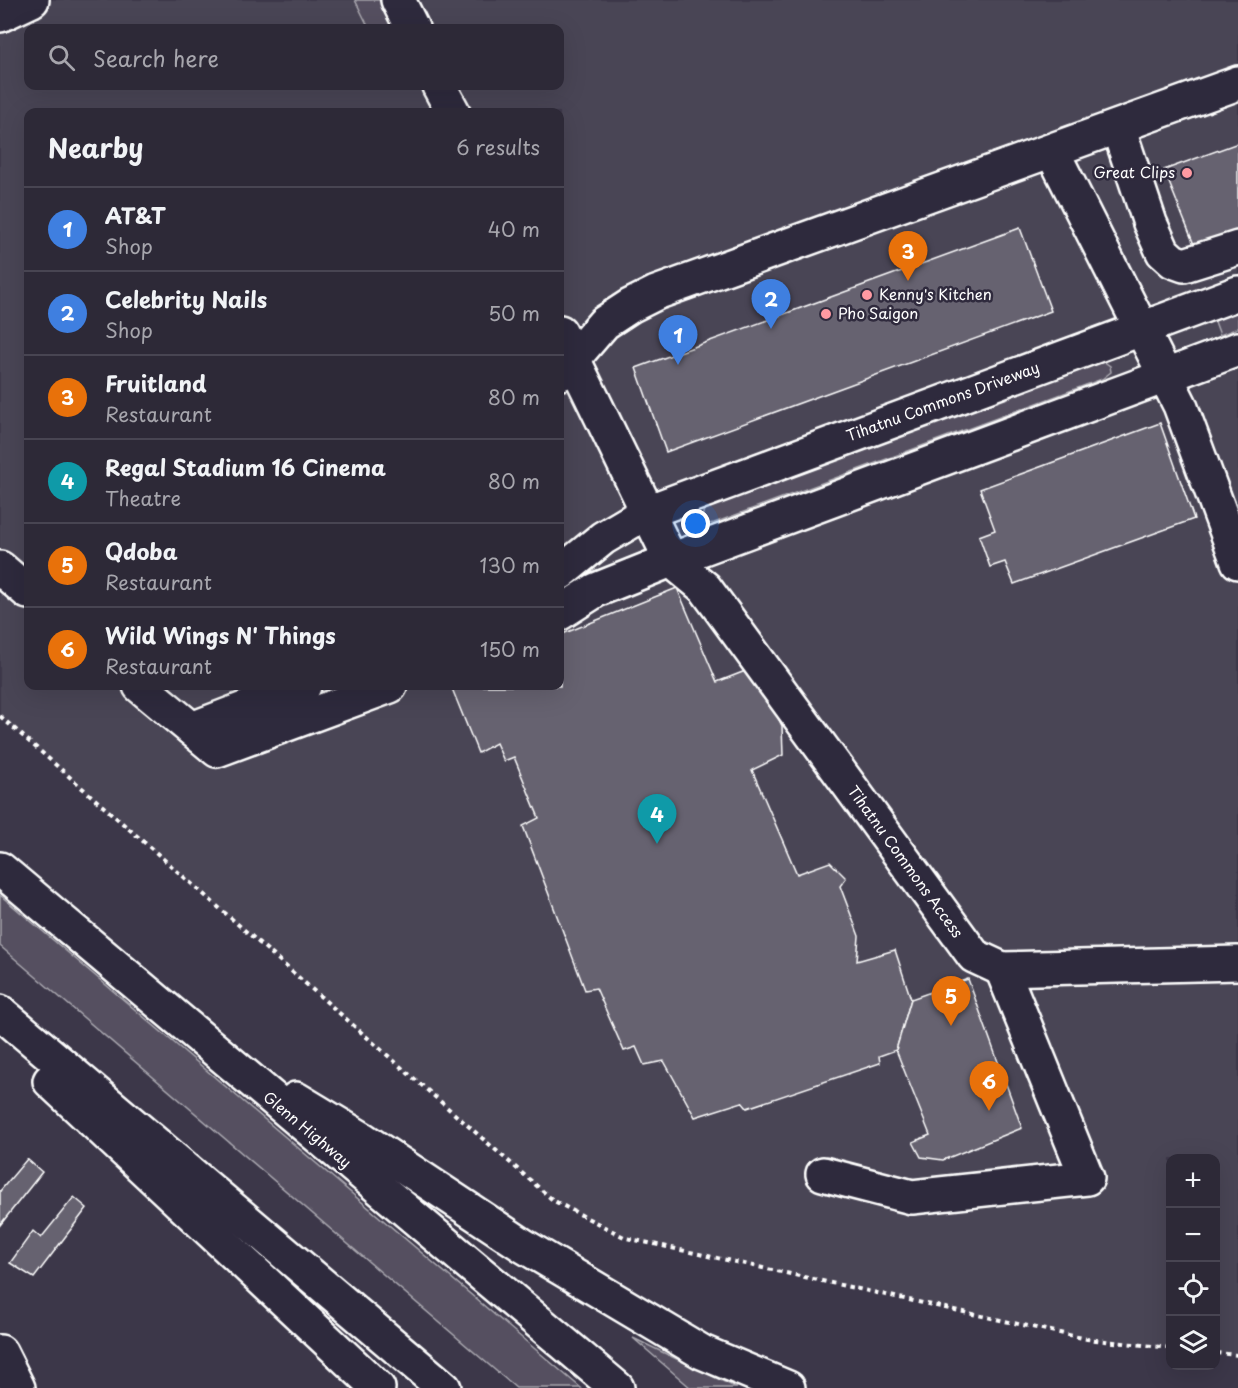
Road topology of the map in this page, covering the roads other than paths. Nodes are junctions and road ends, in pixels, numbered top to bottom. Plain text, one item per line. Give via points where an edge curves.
1 (32, 0) edge
2 (398, 0) edge
3 (0, 15) edge
4 (410, 24) edge
5 (1238, 83) edge
6 (442, 90) edge
7 (451, 108) edge
8 (1118, 127) junction
9 (1052, 151) junction
10 (1238, 248) edge
11 (1238, 293) edge
12 (1143, 328) junction
13 (1238, 349) edge
14 (564, 355) edge
15 (1166, 376) junction
16 (647, 512) junction
17 (671, 560) junction
18 (1238, 562) edge
19 (0, 568) edge
20 (564, 570) edge
21 (24, 589) edge
22 (564, 611) edge
23 (145, 690) edge
24 (294, 690) edge
25 (367, 690) edge
26 (192, 729) junction
27 (0, 869) edge
28 (1238, 963) edge
29 (1002, 969) junction
30 (0, 1012) edge
31 (0, 1035) edge
32 (201, 1041) junction
33 (823, 1174) dead end
34 (0, 1352) edge
35 (18, 1388) edge
36 (378, 1388) edge
37 (444, 1388) edge
38 (617, 1388) edge
39 (788, 1388) edge

1 - 3 main road
2 - 4 main road
5 - 8 main road
6 - 7 main road
8 - 9 main road
8 - 10 main road via 1163,252 1184,265
9 - 12 main road
9 - 14 main road via 657,293 604,323
11 - 12 main road, Tihatnu Commons Driveway
12 - 15 main road
12 - 16 main road, Tihatnu Commons Driveway
13 - 15 main road
14 - 16 main road
15 - 17 main road
15 - 18 main road
16 - 17 main road
16 - 20 main road, Tihatnu Commons Driveway via 603,538
17 - 22 main road via 596,591
17 - 29 main road, Tihatnu Commons Access via 705,588 974,956
19 - 21 main road
23 - 26 main road
24 - 26 main road
25 - 26 main road via 217,750
27 - 32 main road, Glenn Highway
28 - 29 main road, Tihatnu Commons Access
29 - 33 main road via 1088,1178 912,1197
30 - 37 main road
31 - 36 main road
32 - 38 main road, Glenn Highway
32 - 39 main road via 364,1140 524,1246 702,1352
34 - 35 main road

